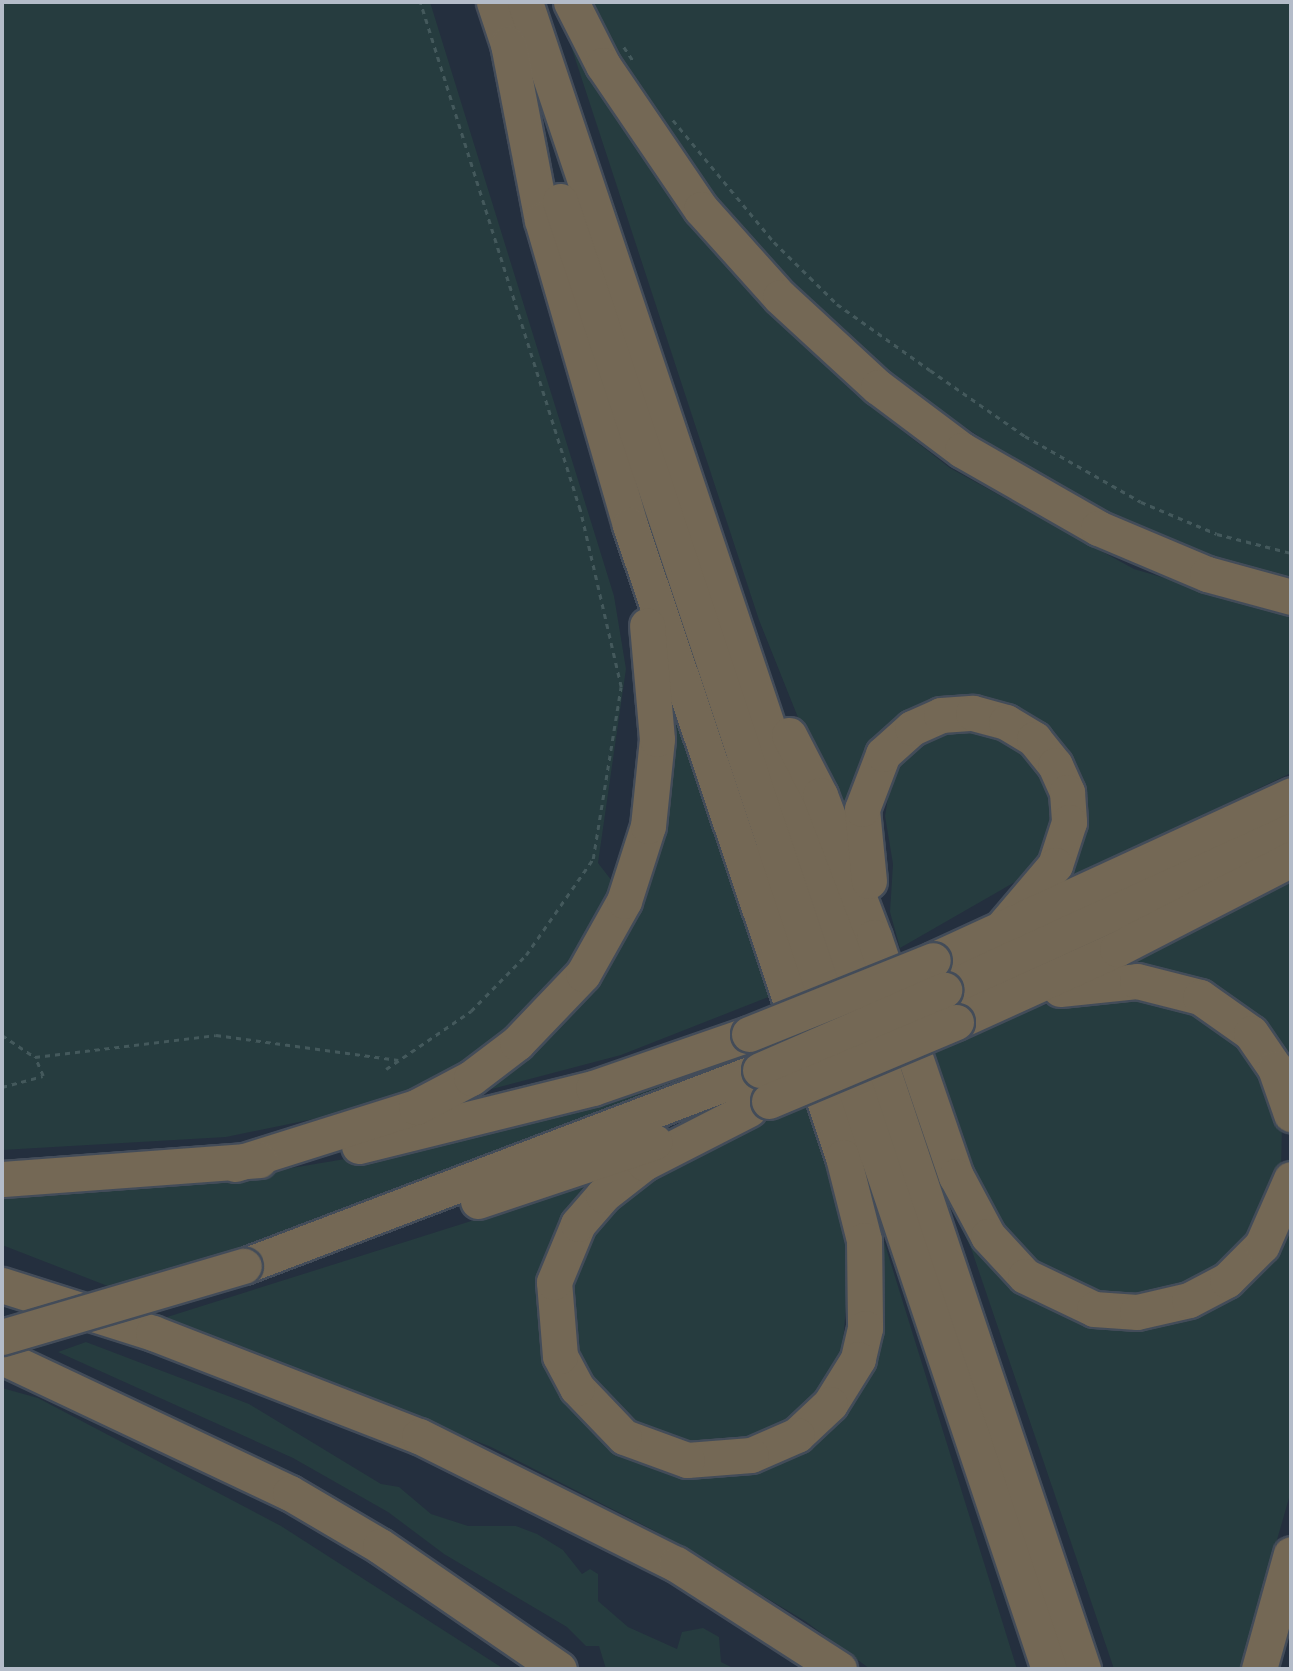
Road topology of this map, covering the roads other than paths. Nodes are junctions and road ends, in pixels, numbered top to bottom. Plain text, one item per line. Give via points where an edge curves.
1 (494, 2) edge
2 (525, 2) edge
3 (571, 2) edge
4 (508, 44) junction
5 (630, 525) junction
6 (1291, 597) edge
7 (742, 646) junction
8 (1291, 795) edge
9 (1291, 831) edge
10 (1291, 859) edge
11 (999, 931) junction
12 (874, 937) junction
13 (945, 990) junction
14 (1022, 993) junction
15 (759, 1093) junction
16 (1291, 1114) edge
17 (235, 1164) junction
18 (2, 1179) edge
19 (1291, 1179) edge
20 (2, 1285) edge
21 (2, 1337) edge
22 (2, 1357) edge
23 (1291, 1554) edge
24 (559, 1669) edge
25 (839, 1669) edge
26 (1049, 1669) edge
27 (1083, 1669) edge
28 (1259, 1669) edge

1 - 4 highway
2 - 7 highway
3 - 6 highway via 603,65 701,209 780,297 878,387 962,450 1052,505 1207,574
4 - 5 highway via 542,220
4 - 26 highway
5 - 15 highway via 843,1157 867,1278 858,1359 814,1422 751,1455 687,1460 624,1437 577,1388 560,1356 554,1282 578,1224 603,1195 644,1163
5 - 17 highway via 654,677 656,769 642,852 603,942 550,1012 471,1078 416,1107
7 - 12 highway via 820,795
7 - 27 highway
8 - 11 highway
9 - 13 highway
10 - 14 highway
11 - 12 highway via 1060,855 1067,792 1055,765 1027,733 991,716 958,714 927,720 899,737 868,781 862,834
11 - 13 highway
12 - 19 highway via 967,1198 998,1250 1043,1289 1094,1309 1126,1312 1170,1307 1209,1292 1262,1245
13 - 14 highway
13 - 15 highway, bridge
13 - 17 highway, bridge via 749,1034 593,1088 455,1126
14 - 16 highway via 1137,981 1199,997 1251,1033 1275,1068
15 - 21 highway, bridge via 255,1262
17 - 18 highway
20 - 25 highway via 153,1333 419,1436 676,1563
22 - 24 highway via 289,1493 380,1546
23 - 28 highway

